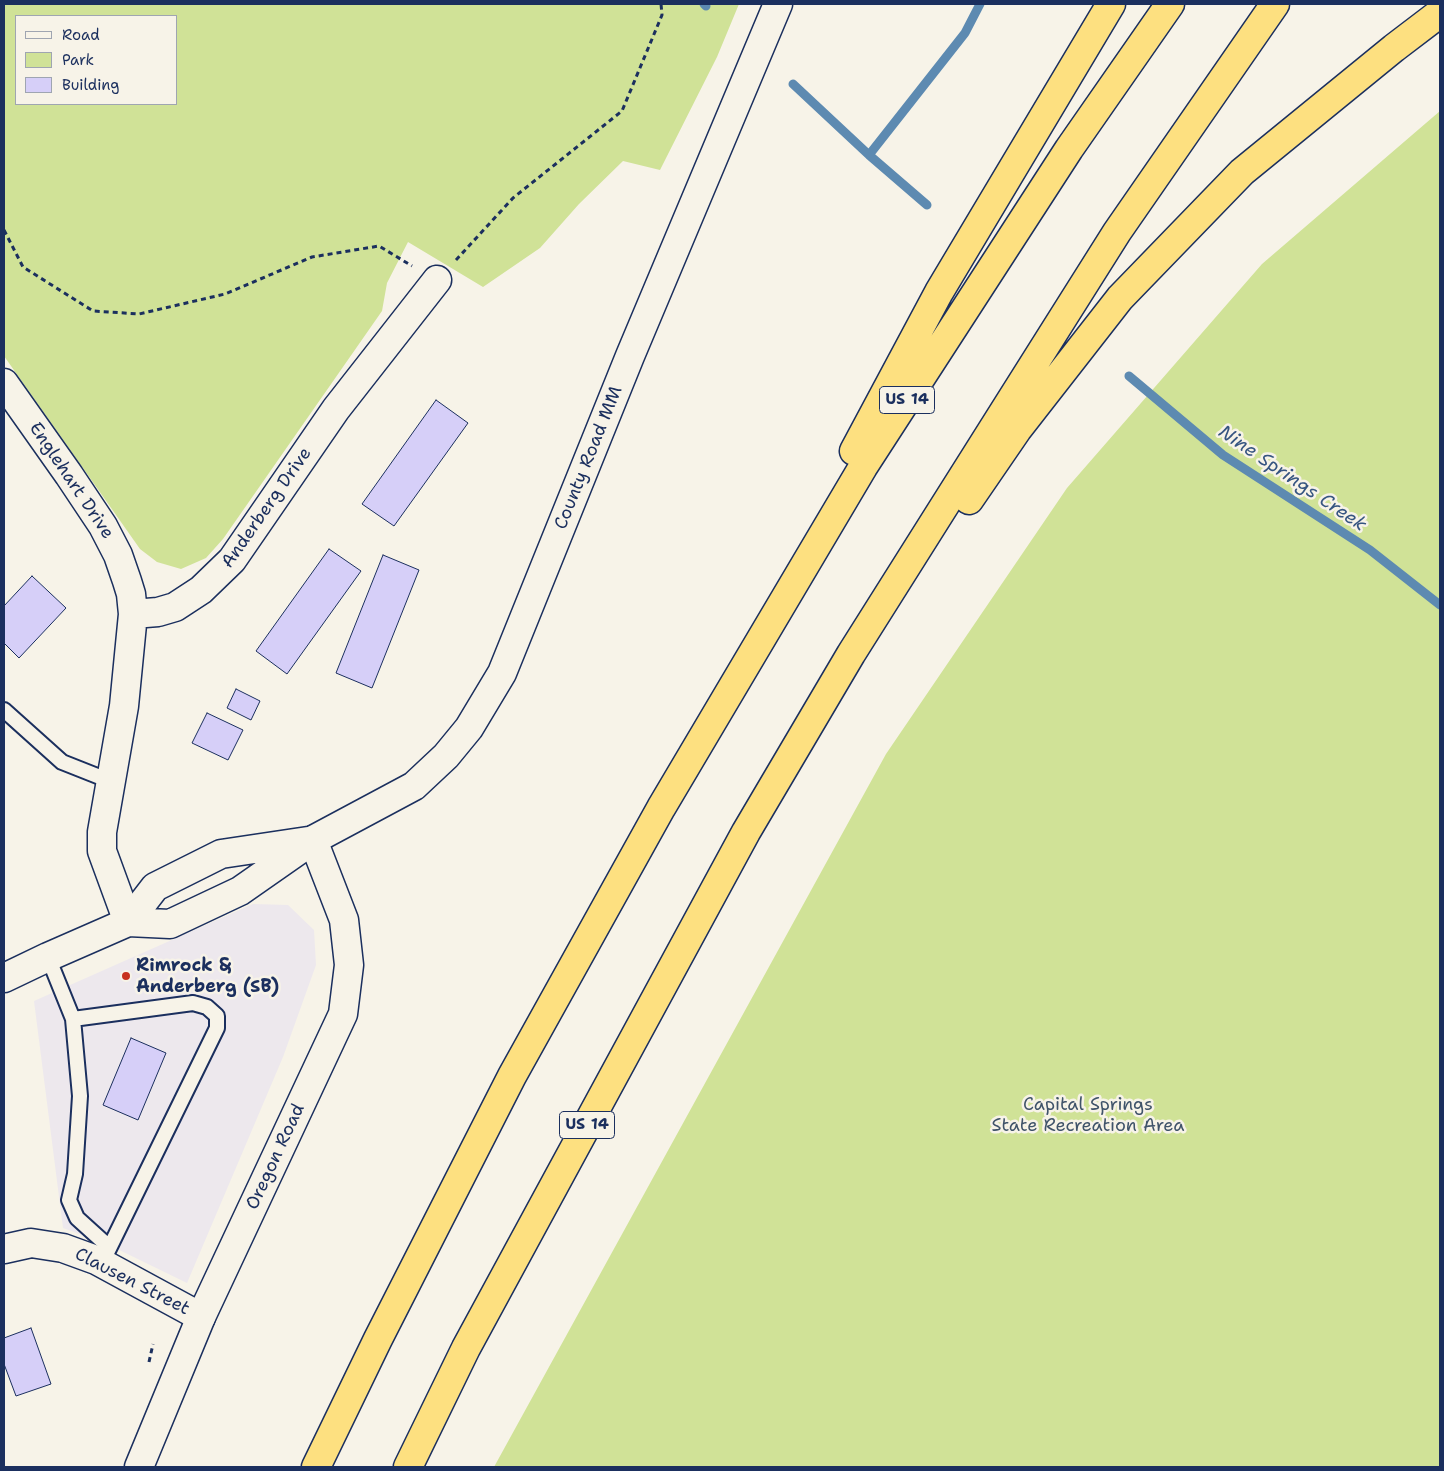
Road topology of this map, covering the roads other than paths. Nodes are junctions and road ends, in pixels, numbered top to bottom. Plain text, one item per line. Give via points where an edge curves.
1 (778, 4) edge
2 (1112, 4) edge
3 (1170, 4) edge
4 (1275, 4) edge
5 (1440, 13) edge
6 (437, 280) road end
7 (4, 383) edge
8 (134, 614) junction
9 (4, 710) edge
10 (693, 753) junction
11 (110, 781) junction
12 (774, 787) junction
13 (313, 840) junction
14 (128, 922) junction
15 (48, 957) junction
16 (4, 978) edge
17 (73, 1018) junction
18 (4, 1249) edge
19 (106, 1255) junction
20 (201, 1317) junction
21 (140, 1467) edge
22 (316, 1467) edge
23 (408, 1467) edge

1 - 13 street, County Road MM via 630,356 502,673 469,728 446,756 414,786
2 - 10 highway via 940,292
3 - 10 highway, US 14 via 1069,149 863,468
4 - 12 highway, US 14 via 1117,232 851,654
5 - 12 highway via 1242,172 1120,298 1017,430
6 - 8 street, Anderberg Drive via 336,409 232,560 201,590 175,607
7 - 8 street, Englehart Drive via 103,526 127,580
8 - 11 street via 124,706
9 - 11 lane via 62,762
10 - 22 highway, US 14 via 512,1076
11 - 14 street via 102,851
12 - 23 highway, US 14 via 466,1348
13 - 14 street via 240,891 170,924
13 - 14 street via 221,854 155,887
13 - 20 street, Oregon Road via 344,920 349,964 343,1014
14 - 15 street
15 - 16 street
15 - 17 lane
17 - 19 lane via 80,1096 75,1174 69,1200 77,1218
17 - 19 lane via 193,1003 207,1007 217,1016 218,1028
18 - 19 street, Clausen Street via 31,1243
19 - 20 street, Clausen Street
20 - 21 street, Oregon Road

